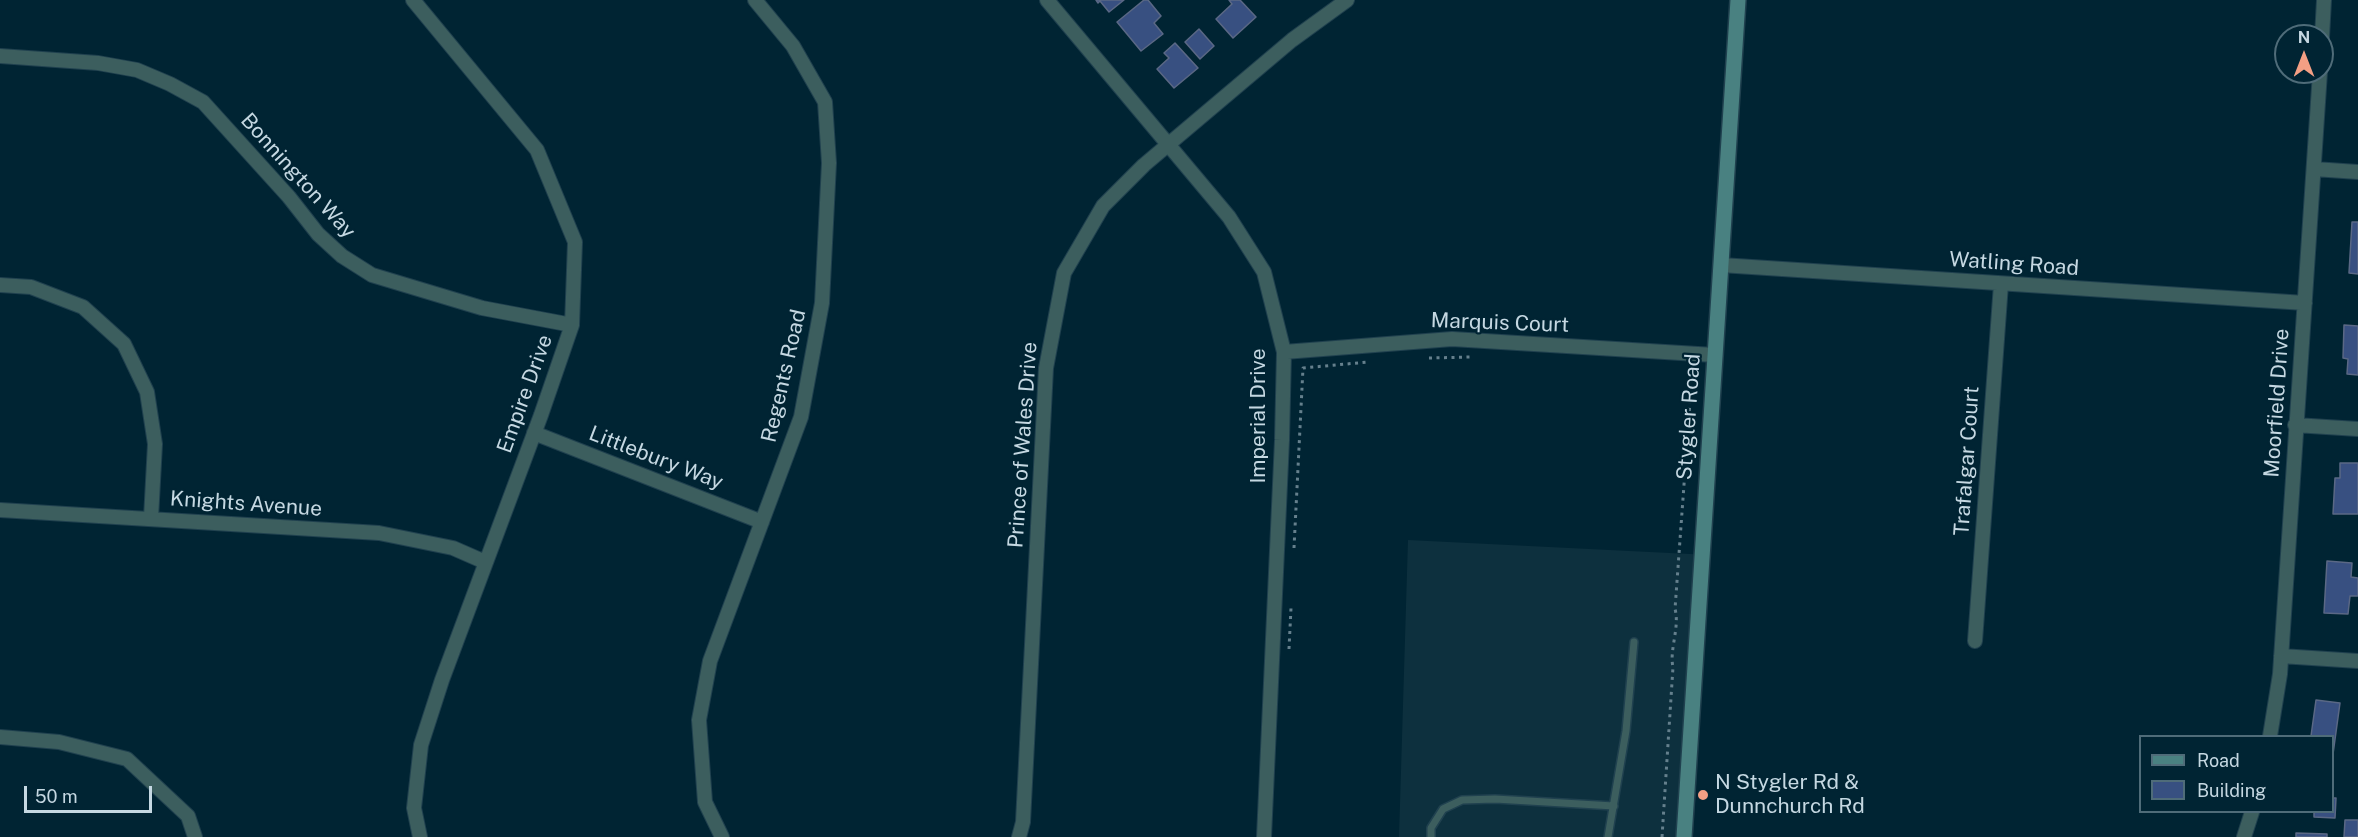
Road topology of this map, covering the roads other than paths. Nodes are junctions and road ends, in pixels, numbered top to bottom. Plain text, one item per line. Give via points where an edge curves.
1 (413, 0) edge
2 (755, 0) edge
3 (1047, 0) edge
4 (1347, 0) edge
5 (1738, 0) edge
6 (2324, 0) edge
7 (2323, 24) edge
8 (0, 56) edge
9 (2319, 84) edge
10 (1167, 145) junction
11 (2314, 169) junction
12 (2358, 172) edge
13 (1721, 265) junction
14 (2001, 284) junction
15 (0, 285) edge
16 (2306, 303) junction
17 (572, 325) junction
18 (1284, 352) junction
19 (1714, 355) junction
20 (2295, 425) junction
21 (2358, 429) edge
22 (534, 433) junction
23 (0, 510) edge
24 (151, 518) junction
25 (762, 522) junction
26 (485, 562) junction
27 (1975, 641) dead end
28 (1634, 642) dead end
29 (2281, 656) junction
30 (2358, 661) edge
31 (2270, 735) edge
32 (0, 737) edge
33 (1614, 806) junction
34 (2252, 813) edge
35 (195, 837) edge
36 (420, 837) edge
37 (723, 837) edge
38 (1019, 837) edge
39 (1264, 837) edge
40 (1431, 837) edge
41 (1608, 837) edge
42 (1684, 837) edge
43 (2244, 837) edge

1 - 17 street, Empire Drive via 537,150 575,242
2 - 25 street, Regents Road via 793,46 825,102 829,163 822,303 801,417
3 - 10 street, Imperial Drive
4 - 10 street, Prince of Wales Drive via 1292,40
5 - 13 main road, Stygler Road
6 - 7 street
8 - 17 street, Bonnington Way via 98,63 137,70 170,84 203,102 318,234 372,275 482,308
9 - 11 street, Moorfield Drive
10 - 18 street, Imperial Drive via 1229,217 1264,272
10 - 38 street, Prince of Wales Drive via 1103,206 1064,273 1046,368 1029,719
11 - 12 street
11 - 16 street, Moorfield Drive
13 - 14 street, Watling Road
13 - 19 main road, Stygler Road
14 - 16 street, Watling Road
14 - 27 street, Trafalgar Court
15 - 24 street via 31,287 83,307 124,344 147,392 155,444
16 - 20 street, Moorfield Drive
17 - 22 street, Empire Drive
18 - 19 street, Marquis Court via 1452,339
18 - 39 street, Imperial Drive
19 - 42 main road, Stygler Road
20 - 21 street
20 - 29 street, Moorfield Drive
22 - 25 street, Littlebury Way
22 - 26 street, Empire Drive
23 - 24 street, Knights Avenue
24 - 26 street, Knights Avenue via 379,533 453,548
25 - 37 street, Regents Road via 710,661 699,720 705,802
26 - 36 street, Empire Drive via 421,745 414,808
28 - 33 lane
29 - 30 street
29 - 31 street, Moorfield Drive
32 - 35 street via 60,741 127,759 188,816
33 - 40 lane via 1462,800 1443,809 1431,828
33 - 41 lane
34 - 43 street

